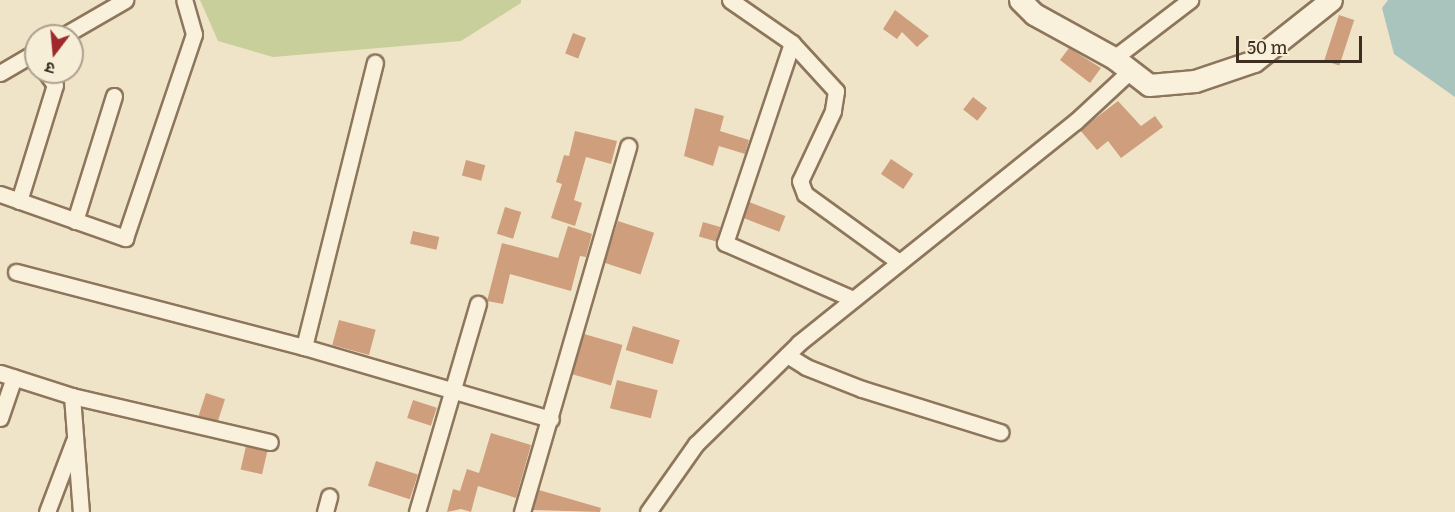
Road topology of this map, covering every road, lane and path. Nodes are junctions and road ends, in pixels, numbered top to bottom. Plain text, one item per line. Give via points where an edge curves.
1 (125, 0) edge
2 (184, 0) edge
3 (730, 0) edge
4 (1020, 0) edge
5 (1190, 0) edge
6 (1331, 0) edge
7 (84, 24) edge
8 (792, 43) junction
9 (24, 60) edge
10 (375, 63) dead end
11 (1122, 64) junction
12 (0, 72) edge
13 (54, 84) edge
14 (114, 96) dead end
15 (628, 146) dead end
16 (0, 194) edge
17 (19, 201) junction
18 (75, 220) junction
19 (899, 262) junction
20 (16, 272) dead end
21 (853, 299) junction
22 (478, 304) dead end
23 (304, 347) junction
24 (787, 355) junction
25 (7, 375) edge
26 (455, 391) junction
27 (72, 396) junction
28 (0, 418) edge
29 (551, 418) junction
30 (1000, 432) dead end
31 (75, 438) junction
32 (270, 442) dead end
33 (47, 512) edge
34 (81, 512) edge
35 (417, 512) edge
36 (522, 512) edge
37 (648, 512) edge

1 - 7 street
2 - 18 street via 194,33 125,238
3 - 8 street
4 - 11 street via 1034,14
5 - 11 street
6 - 11 street via 1254,61 1195,81 1149,85
8 - 19 street via 836,91 833,111 800,181 805,194
8 - 21 street via 725,243
9 - 12 street
10 - 23 street
11 - 19 street via 1075,122
13 - 17 street
14 - 18 street
15 - 29 street
16 - 17 street
17 - 18 street
19 - 21 street
20 - 23 street
21 - 24 street
22 - 26 street
23 - 26 street
24 - 30 street via 806,367 862,389
24 - 37 street via 696,444
25 - 27 street
25 - 28 street
26 - 29 street
26 - 35 street
27 - 31 street
27 - 32 street
29 - 36 street
31 - 33 street
31 - 34 street

